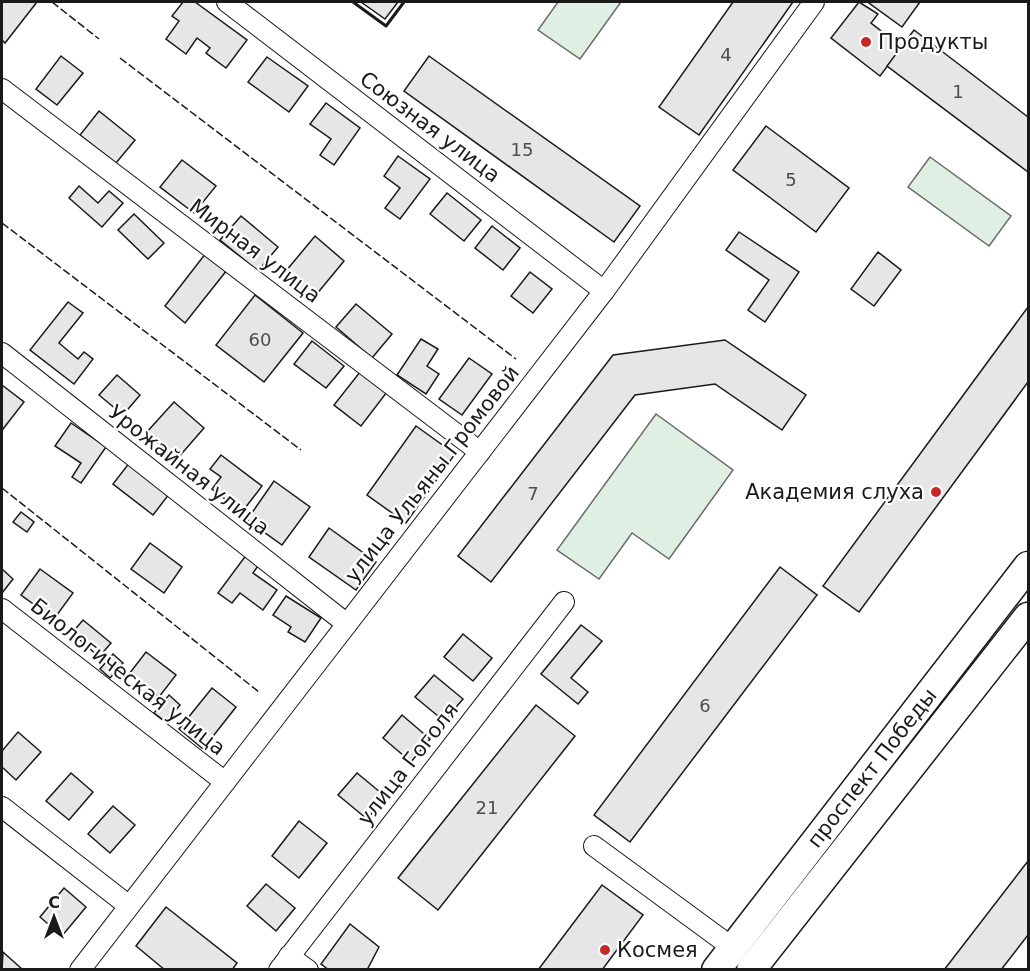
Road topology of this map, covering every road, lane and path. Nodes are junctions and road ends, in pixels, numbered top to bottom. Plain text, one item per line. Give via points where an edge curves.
1 (227, 2) edge
2 (814, 2) edge
3 (2, 89) edge
4 (604, 291) junction
5 (2, 353) edge
6 (480, 452) junction
7 (1029, 566) edge
8 (564, 602) dead end
9 (2, 609) edge
10 (1029, 617) edge
11 (347, 624) junction
12 (225, 782) junction
13 (2, 807) edge
14 (594, 846) dead end
15 (129, 906) junction
16 (724, 959) edge
17 (284, 963) edge
18 (80, 969) edge
19 (308, 969) edge
20 (751, 969) edge

1 - 4 street, Союзная улица
2 - 4 street, улица Ульяны Громовой
3 - 6 street, Мирная улица
4 - 6 street, улица Ульяны Громовой
5 - 11 street, Урожайная улица
6 - 11 street, улица Ульяны Громовой
7 - 16 main road, проспект Победы
8 - 17 street, улица Гоголя
9 - 12 street, Биологическая улица
10 - 20 main road, проспект Победы
11 - 12 street, улица Ульяны Громовой
12 - 15 street, улица Ульяны Громовой
13 - 15 street
14 - 16 street
15 - 18 street, улица Ульяны Громовой
17 - 19 street, улица Гоголя

